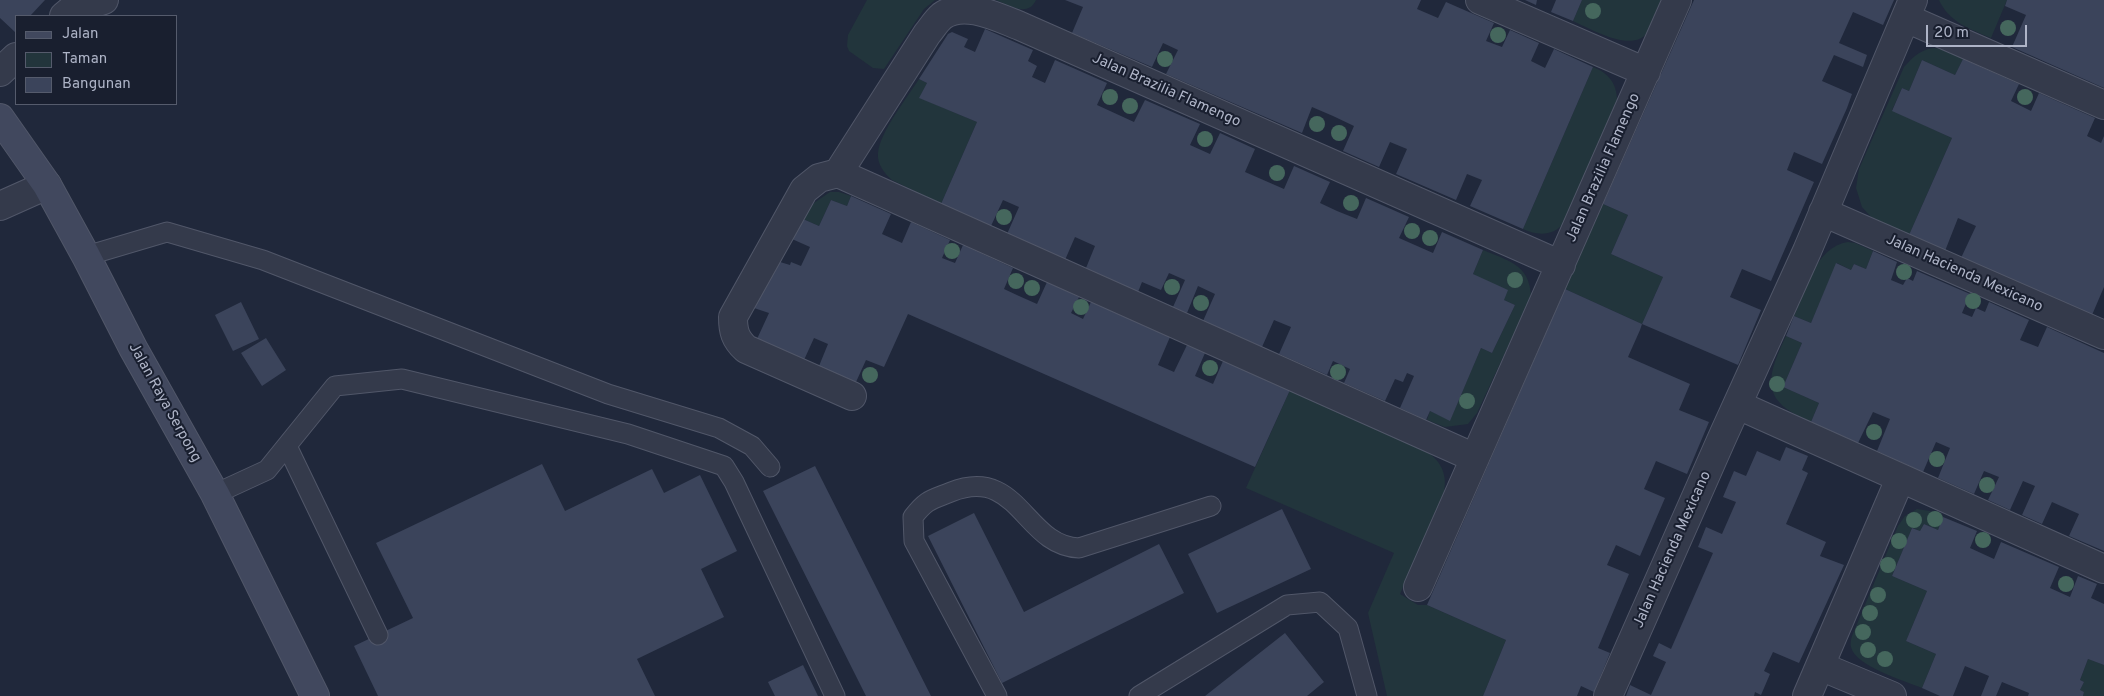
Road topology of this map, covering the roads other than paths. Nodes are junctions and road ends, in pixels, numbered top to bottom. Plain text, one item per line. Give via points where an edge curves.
1 (104, 0) edge
2 (1480, 0) edge
3 (1678, 0) edge
4 (1910, 9) edge
5 (65, 15) edge
6 (15, 58) edge
7 (0, 72) edge
8 (1646, 72) junction
9 (2104, 105) edge
10 (0, 118) edge
11 (838, 173) junction
12 (47, 185) junction
13 (0, 206) edge
14 (1824, 212) junction
15 (86, 256) junction
16 (1561, 265) junction
17 (2104, 335) edge
18 (852, 396) dead end
19 (1738, 405) junction
20 (287, 446) junction
21 (1475, 458) junction
22 (770, 467) dead end
23 (1900, 479) junction
24 (215, 494) junction
25 (1211, 506) dead end
26 (2104, 568) edge
27 (1418, 587) dead end
28 (378, 635) dead end
29 (1820, 666) junction
30 (315, 696) edge
31 (834, 696) edge
32 (997, 696) edge
33 (1140, 696) edge
34 (1367, 696) edge
35 (1608, 696) edge
36 (1807, 696) edge
37 (1892, 696) edge

1 - 5 street
2 - 8 street
3 - 8 street, Jalan Brazilia Flamengo
4 - 9 street, Jalan Hacienda Mexicano
4 - 14 street, Jalan Hacienda Mexicano
6 - 7 street
8 - 16 street, Jalan Brazilia Flamengo
10 - 12 main road, Jalan Raya Serpong
11 - 16 street, Jalan Brazilia Flamengo via 940,18 956,10 974,9 1020,26
11 - 18 street via 819,178 804,190 733,317 733,329 738,341 746,348
11 - 21 street
12 - 13 street
12 - 15 main road, Jalan Raya Serpong
14 - 17 street, Jalan Hacienda Mexicano
14 - 19 street, Jalan Hacienda Mexicano
15 - 22 lane via 167,232 263,260 608,394 719,428 752,446
15 - 24 main road, Jalan Raya Serpong via 133,348
16 - 21 street, Jalan Brazilia Flamengo
19 - 23 street
19 - 35 street, Jalan Hacienda Mexicano
20 - 24 lane via 267,470
20 - 28 lane
20 - 31 lane via 335,386 402,379 628,434 724,466
21 - 27 street, Jalan Brazilia Flamengo
23 - 26 street
23 - 29 street
24 - 30 main road, Jalan Raya Serpong
25 - 32 lane via 1079,548 1054,542 1003,493 980,486 965,486 924,502 913,517 914,541
29 - 36 street
29 - 37 street
33 - 34 lane via 1287,605 1320,602 1348,628

